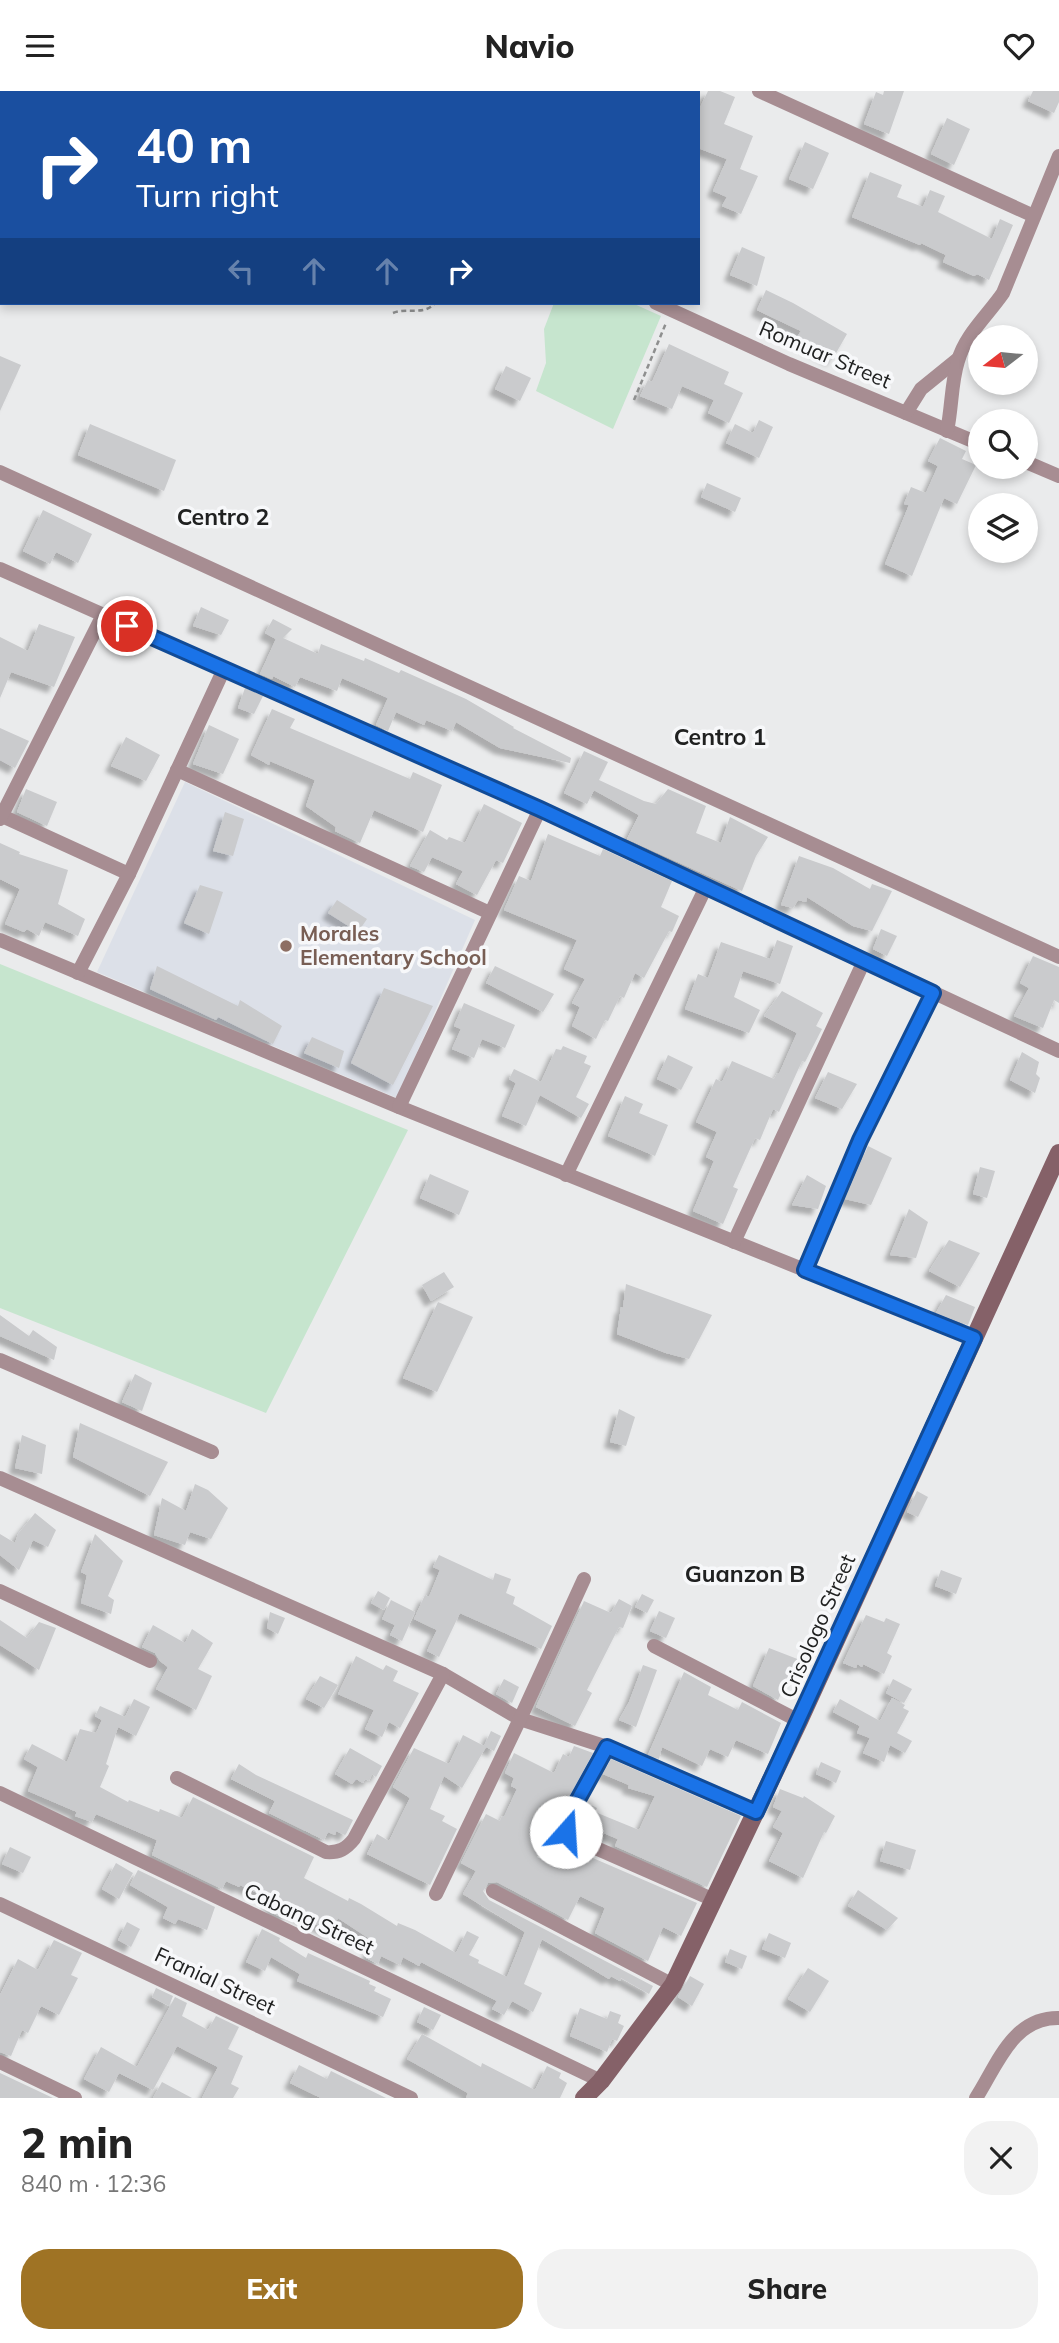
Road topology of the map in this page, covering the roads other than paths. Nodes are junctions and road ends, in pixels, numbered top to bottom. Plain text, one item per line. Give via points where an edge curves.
1 (759, 91) edge
2 (1059, 156) edge
3 (1034, 216) junction
4 (660, 305) edge
5 (958, 359) junction
6 (906, 413) junction
7 (947, 431) junction
8 (968, 439) edge
9 (1038, 467) edge
10 (0, 472) edge
11 (1059, 477) edge
12 (0, 569) edge
13 (103, 615) junction
14 (225, 669) junction
15 (177, 770) junction
16 (540, 809) junction
17 (1, 817) edge
18 (129, 874) junction
19 (706, 887) junction
20 (490, 913) junction
21 (0, 940) edge
22 (1059, 957) edge
23 (864, 961) junction
24 (78, 973) junction
25 (933, 993) junction
26 (1059, 1051) edge
27 (399, 1107) junction
28 (1059, 1153) edge
29 (1055, 1173) edge
30 (566, 1175) junction
31 (734, 1242) junction
32 (805, 1270) junction
33 (974, 1338) junction
34 (0, 1360) edge
35 (212, 1452) dead end
36 (0, 1478) edge
37 (584, 1579) dead end
38 (0, 1591) edge
39 (654, 1647) dead end
40 (150, 1661) dead end
41 (443, 1674) junction
42 (520, 1719) junction
43 (799, 1721) junction
44 (607, 1747) junction
45 (177, 1779) dead end
46 (0, 1793) edge
47 (756, 1812) junction
48 (493, 1891) dead end
49 (436, 1894) dead end
50 (714, 1900) junction
51 (0, 1904) edge
52 (673, 1985) junction
53 (1059, 2018) edge
54 (0, 2062) edge
55 (601, 2081) junction
56 (75, 2098) edge
57 (411, 2098) edge
58 (584, 2098) edge
59 (976, 2098) edge

1 - 3 street
2 - 3 street
3 - 5 street via 1003,293
4 - 6 street, Romuar Street
5 - 6 street via 921,389
5 - 7 street
6 - 7 street, Romuar Street
7 - 8 street, Romuar Street
9 - 11 street
10 - 22 street
12 - 13 street
13 - 14 street
13 - 17 street
14 - 15 street
14 - 16 street
15 - 18 street
15 - 20 street
16 - 19 street
16 - 20 street
17 - 18 street
18 - 24 street
19 - 23 street
19 - 30 street
20 - 27 street
21 - 24 street
23 - 25 street
23 - 31 street
24 - 27 street
25 - 26 street
25 - 32 street via 860,1140
27 - 30 street
28 - 29 street, Crisologo Street
29 - 33 street, Crisologo Street
30 - 31 street
31 - 32 street
32 - 33 street
33 - 43 street, Crisologo Street
34 - 35 street
36 - 41 street
37 - 42 street
38 - 40 street
39 - 43 street
41 - 42 street
41 - 45 street via 346,1849 326,1852
42 - 44 street
42 - 49 street
43 - 47 street, Crisologo Street
44 - 47 street
44 - 50 street via 565,1823 566,1832
46 - 55 street, Cabang Street
47 - 50 street, Crisologo Street
48 - 52 street
50 - 52 street, Crisologo Street
51 - 57 street, Franial Street
52 - 55 street, Crisologo Street
53 - 59 street via 1031,2024 1012,2039
54 - 56 street
55 - 58 street, Crisologo Street

